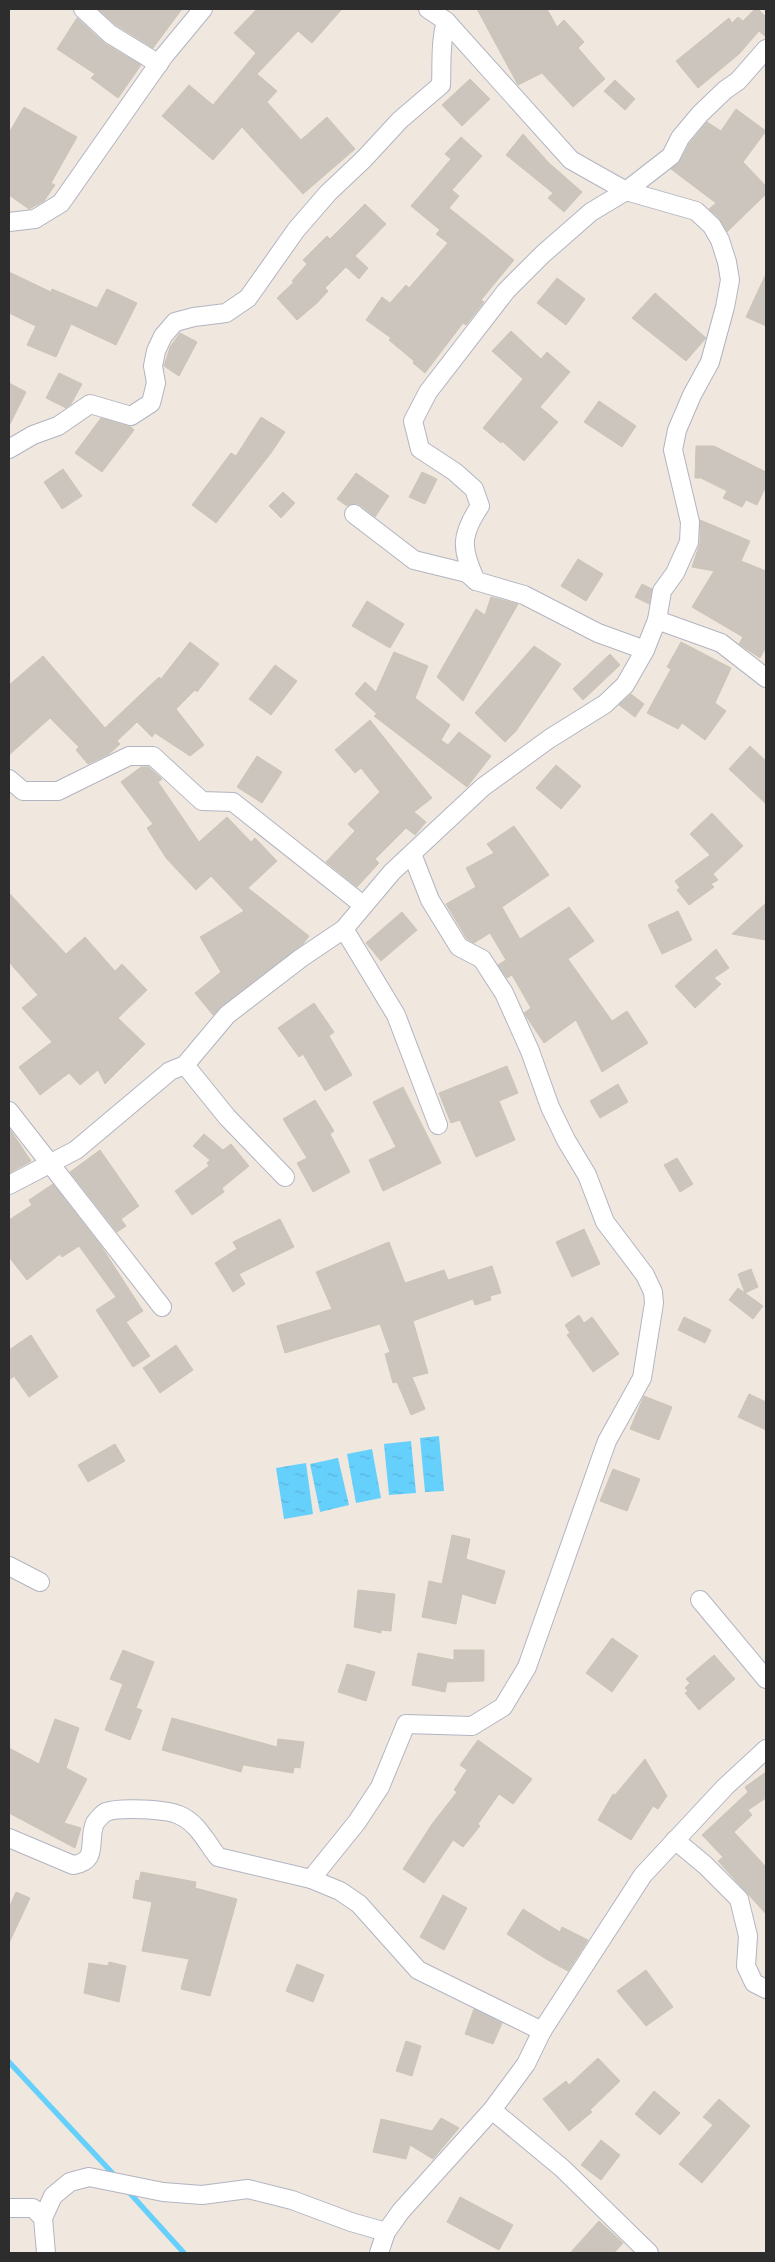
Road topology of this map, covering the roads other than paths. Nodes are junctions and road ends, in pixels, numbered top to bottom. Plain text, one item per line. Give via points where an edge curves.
1 (83, 9) edge
2 (203, 9) edge
3 (428, 9) edge
4 (446, 21) junction
5 (766, 49) edge
6 (159, 64) junction
7 (626, 191) junction
8 (9, 222) edge
9 (9, 449) edge
10 (354, 514) dead end
11 (476, 581) junction
12 (657, 620) junction
13 (645, 650) junction
14 (766, 678) edge
15 (9, 779) edge
16 (412, 854) junction
17 (363, 905) junction
18 (344, 929) junction
19 (186, 1065) junction
20 (9, 1111) edge
21 (438, 1125) dead end
22 (52, 1163) junction
23 (285, 1177) dead end
24 (9, 1185) edge
25 (162, 1307) dead end
26 (9, 1566) edge
27 (40, 1582) dead end
28 (700, 1600) dead end
29 (766, 1679) edge
30 (766, 1749) edge
31 (9, 1838) edge
32 (675, 1840) junction
33 (311, 1878) junction
34 (766, 1989) edge
35 (542, 2030) junction
36 (492, 2110) junction
37 (9, 2208) edge
38 (43, 2218) junction
39 (386, 2232) junction
40 (46, 2253) edge
41 (379, 2253) edge
42 (649, 2253) edge

1 - 6 street via 110,34
2 - 6 street
3 - 4 street
4 - 7 street via 571,160
4 - 9 street via 441,39 441,85 400,120 328,193 296,230 248,298 226,313 175,322 156,351 153,366 156,383 151,403 131,416 90,404 58,426
5 - 7 street via 738,81 700,114 680,138 671,156
6 - 8 street via 61,203 35,219
7 - 11 street via 591,212 506,291 428,392 413,421 420,449 455,472 474,490 480,506 467,526 465,556
7 - 12 street via 696,211 712,226 720,240 730,280 710,362 677,430 674,450 690,522 688,542 675,573 662,591
10 - 11 street via 414,560 467,573
11 - 13 street via 524,595 598,633
12 - 13 street
12 - 14 street via 721,643
13 - 16 street via 625,685 605,704 549,739 483,787
15 - 17 street via 23,791 58,791 129,756 153,756 202,801 233,802
16 - 17 street
16 - 33 street via 430,900 459,947 482,959 504,994 530,1051 550,1107 587,1174 605,1222 645,1275 654,1303 642,1378 607,1441 527,1667 504,1707 472,1726 406,1724 380,1787 357,1822
17 - 18 street
18 - 19 street via 228,1015
18 - 21 street via 396,1015
19 - 22 street via 170,1071 76,1150
19 - 23 street via 227,1117
20 - 22 street
22 - 24 street
22 - 25 street
26 - 27 street
28 - 29 street
30 - 32 street
31 - 33 street via 73,1865 83,1864 89,1858 95,1822 106,1812 140,1809 180,1815 195,1826 218,1858
32 - 34 street via 739,1899 748,1936 746,1966 754,1983
32 - 35 street via 643,1875
33 - 35 street via 359,1904 418,1970
35 - 36 street via 526,2064
36 - 39 street
36 - 42 street via 562,2168
37 - 38 street via 33,2208
38 - 39 street via 54,2196 64,2186 89,2177 162,2192 202,2195 248,2189 292,2200
38 - 40 street
39 - 41 street

